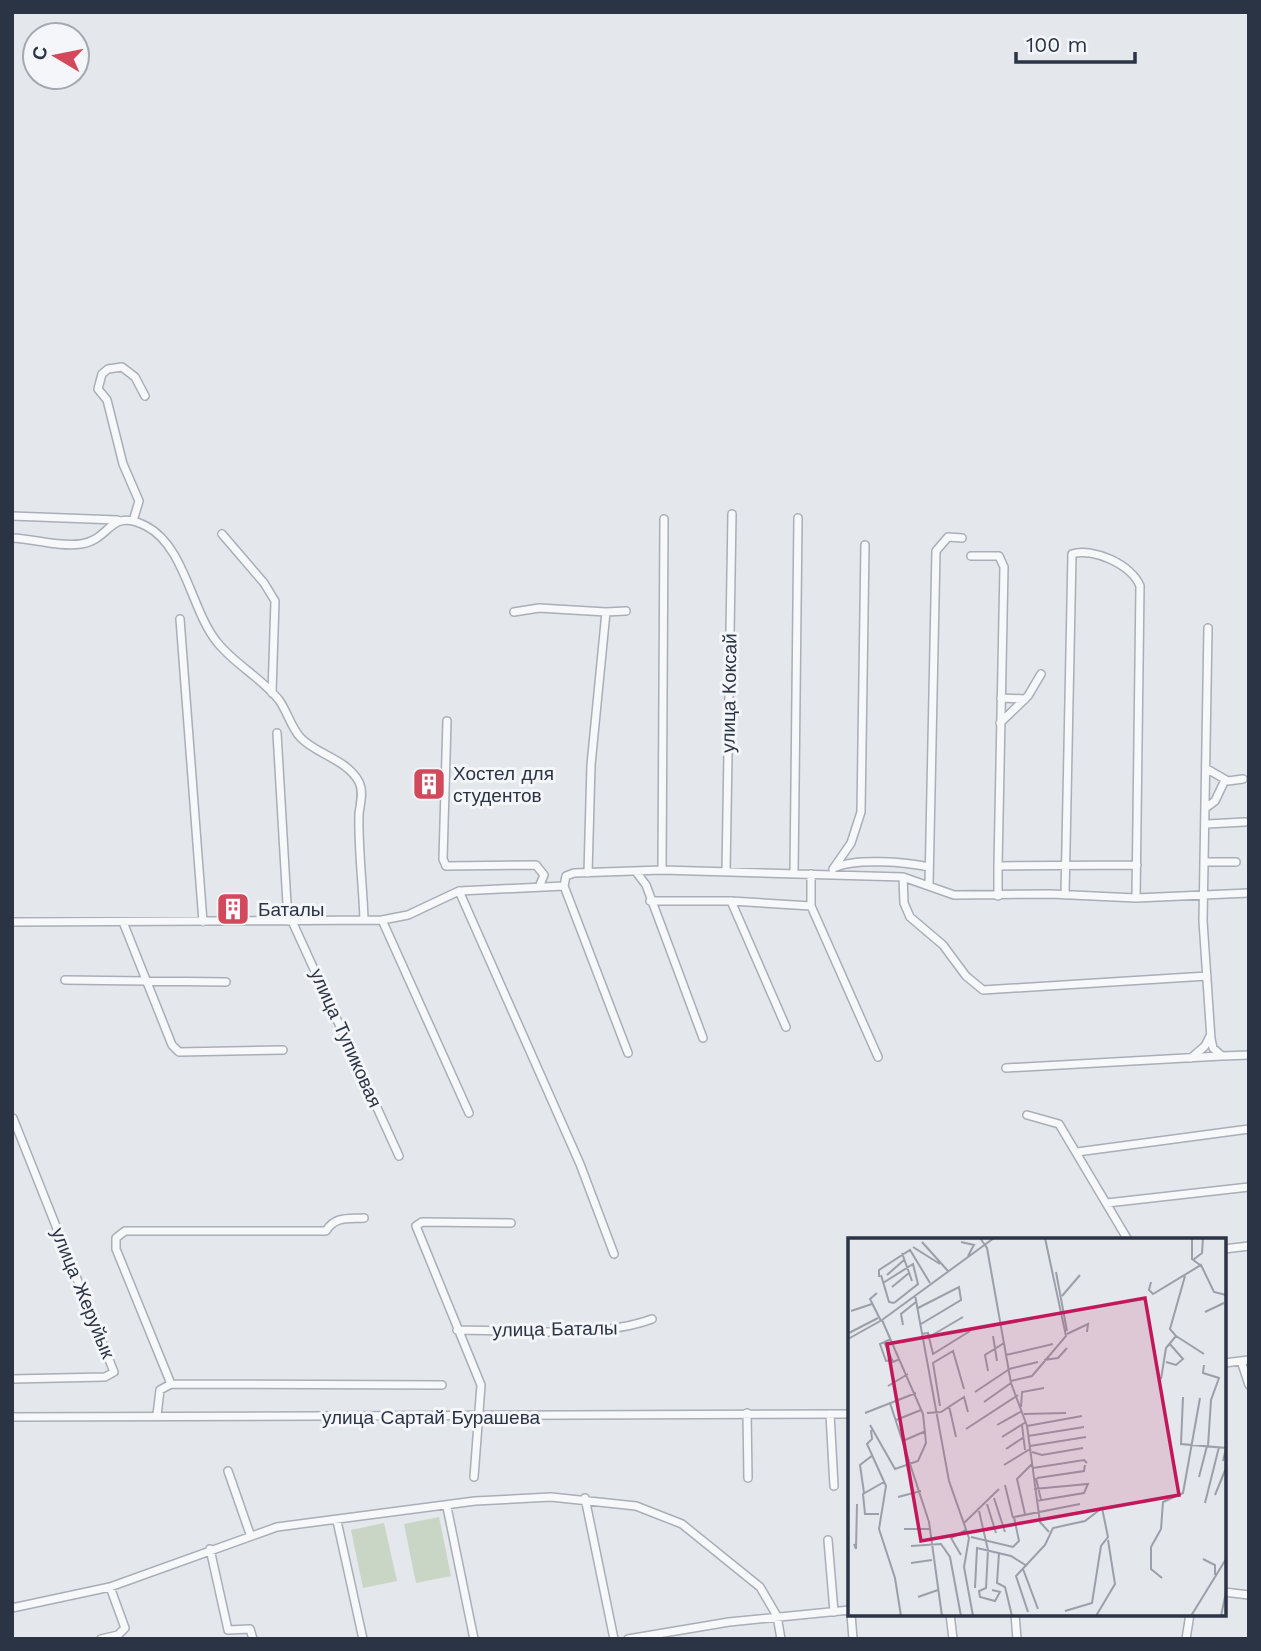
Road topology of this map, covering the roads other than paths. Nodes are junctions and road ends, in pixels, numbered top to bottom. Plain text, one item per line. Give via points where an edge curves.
1 (145, 396) dead end
2 (732, 514) dead end
3 (12, 516) edge
4 (798, 518) dead end
5 (664, 519) dead end
6 (117, 520) junction
7 (134, 521) junction
8 (222, 534) dead end
9 (12, 538) edge
10 (962, 538) dead end
11 (865, 545) dead end
12 (971, 556) dead end
13 (626, 611) dead end
14 (513, 612) dead end
15 (606, 612) junction
16 (180, 619) dead end
17 (1208, 628) dead end
18 (1041, 674) dead end
19 (272, 693) junction
20 (1001, 698) junction
21 (1025, 699) junction
22 (447, 721) dead end
23 (1000, 723) junction
24 (277, 733) dead end
25 (1207, 769) junction
26 (1243, 779) dead end
27 (1225, 780) junction
28 (1207, 807) junction
29 (1245, 822) dead end
30 (1207, 824) junction
31 (1205, 862) junction
32 (1236, 862) dead end
33 (1137, 865) junction
34 (998, 866) junction
35 (1066, 866) junction
36 (929, 867) junction
37 (662, 870) junction
38 (636, 872) junction
39 (726, 872) junction
40 (830, 872) junction
41 (588, 873) junction
42 (794, 873) junction
43 (811, 874) junction
44 (903, 877) junction
45 (929, 885) junction
46 (539, 887) junction
47 (564, 887) junction
48 (459, 891) junction
49 (1249, 893) edge
50 (1065, 895) junction
51 (1203, 895) junction
52 (998, 896) junction
53 (1136, 898) junction
54 (650, 901) junction
55 (730, 901) junction
56 (811, 906) junction
57 (364, 920) junction
58 (382, 920) junction
59 (290, 921) junction
60 (12, 922) edge
61 (123, 922) junction
62 (203, 922) junction
63 (1207, 976) junction
64 (65, 980) dead end
65 (146, 982) junction
66 (226, 982) dead end
67 (786, 1027) dead end
68 (1211, 1033) junction
69 (703, 1038) dead end
70 (283, 1050) dead end
71 (628, 1052) dead end
72 (1249, 1055) edge
73 (1222, 1056) junction
74 (878, 1057) dead end
75 (1190, 1059) junction
76 (1006, 1069) dead end
77 (468, 1113) dead end
78 (1027, 1115) dead end
79 (13, 1118) edge
80 (1249, 1129) edge
81 (1077, 1152) junction
82 (398, 1156) dead end
83 (1249, 1188) edge
84 (1107, 1203) junction
85 (364, 1218) dead end
86 (511, 1223) dead end
87 (1127, 1238) edge
88 (1249, 1246) edge
89 (1226, 1249) edge
90 (614, 1254) dead end
91 (652, 1319) dead end
92 (457, 1330) junction
93 (1245, 1360) edge
94 (1226, 1363) edge
95 (12, 1380) edge
96 (171, 1384) junction
97 (442, 1385) dead end
98 (1249, 1385) edge
99 (747, 1413) junction
100 (830, 1414) junction
101 (848, 1414) edge
102 (157, 1415) junction
103 (12, 1417) edge
104 (480, 1418) junction
105 (228, 1471) dead end
106 (474, 1477) dead end
107 (748, 1478) dead end
108 (834, 1486) dead end
109 (585, 1499) junction
110 (447, 1507) junction
111 (338, 1521) junction
112 (250, 1534) junction
113 (828, 1540) dead end
114 (210, 1549) junction
115 (110, 1587) junction
116 (1226, 1592) edge
117 (1249, 1595) edge
118 (12, 1608) edge
119 (834, 1612) junction
120 (848, 1612) edge
121 (777, 1616) junction
122 (850, 1616) edge
123 (950, 1616) edge
124 (1015, 1616) edge
125 (1190, 1616) edge
126 (105, 1638) edge
127 (253, 1639) edge
128 (363, 1639) edge
129 (474, 1639) edge
130 (614, 1639) edge
131 (628, 1639) edge
132 (781, 1639) edge
133 (853, 1639) edge
134 (953, 1639) edge
135 (1017, 1639) edge
136 (1186, 1639) edge

1 - 7 street via 135,377 122,367 108,369 98,382 139,500
2 - 39 street, улица Коксай
3 - 6 street
4 - 42 street
5 - 37 street
6 - 7 street
6 - 9 street via 99,538 83,544
7 - 19 street via 159,536 217,643
8 - 19 street via 275,601
10 - 36 street via 947,537 936,551
11 - 40 street via 861,812 851,843
12 - 20 street via 999,556 1004,568
13 - 15 street
14 - 15 street via 539,608
15 - 41 street via 591,765
16 - 62 street
17 - 25 street
18 - 21 street
19 - 57 street via 301,738 359,781
20 - 21 street
20 - 23 street
21 - 23 street
22 - 46 street via 446,866 536,865 544,875
23 - 34 street
24 - 59 street
25 - 27 street
25 - 28 street
26 - 27 street
27 - 28 street
28 - 30 street
29 - 30 street
30 - 31 street
31 - 32 street
31 - 51 street
33 - 35 street
33 - 35 street via 1140,586 1131,573 1089,552 1072,554
33 - 53 street
34 - 35 street
34 - 52 street
35 - 50 street
36 - 40 street via 844,864
36 - 45 street
37 - 38 street
37 - 39 street
38 - 41 street
38 - 54 street
39 - 42 street
40 - 43 street
40 - 44 street
41 - 47 street via 566,876
42 - 43 street
43 - 56 street
44 - 45 street
44 - 63 street via 909,918 943,945 966,976 989,992
45 - 52 street via 954,895
46 - 47 street
46 - 48 street
47 - 71 street
48 - 58 street via 408,915
48 - 90 street via 580,1164
49 - 51 street
50 - 52 street
50 - 53 street
51 - 53 street
51 - 63 street
54 - 55 street
54 - 69 street
55 - 56 street
55 - 67 street
56 - 74 street
57 - 58 street
57 - 59 street
58 - 77 street
59 - 62 street
59 - 82 street, улица Тупиковая
60 - 61 street
61 - 62 street
61 - 65 street
63 - 68 street
64 - 65 street
65 - 66 street
65 - 70 street via 179,1052
68 - 73 street via 1213,1048
68 - 75 street via 1205,1046
72 - 73 street
73 - 75 street
75 - 76 street
78 - 81 street via 1059,1124
79 - 95 street, улица Жеруйык via 114,1371 105,1377
80 - 81 street
81 - 84 street
83 - 84 street
84 - 87 street
85 - 96 street via 340,1219 326,1231 132,1231 116,1238 116,1249
86 - 92 street via 422,1222 416,1226
88 - 89 street
91 - 92 street, улица Баталы via 598,1331
92 - 104 street via 481,1385
93 - 94 street
93 - 98 street
96 - 97 street
96 - 102 street via 160,1390
99 - 100 street, улица Сартай Бурашева
99 - 104 street, улица Сартай Бурашева
99 - 107 street
100 - 101 street, улица Сартай Бурашева
100 - 108 street
102 - 103 street, улица Сартай Бурашева
102 - 104 street, улица Сартай Бурашева
104 - 106 street
105 - 112 street
109 - 110 street via 475,1501
109 - 121 street via 636,1506 682,1524 760,1587
109 - 130 street
110 - 111 street
110 - 129 street
111 - 112 street via 303,1522
111 - 128 street
112 - 114 street
113 - 119 street
114 - 115 street
114 - 127 street via 228,1630 250,1629
115 - 118 street
115 - 126 street via 125,1628
116 - 117 street
119 - 120 street
119 - 121 street
121 - 131 street
121 - 132 street
122 - 133 street
123 - 134 street
124 - 135 street
125 - 136 street

